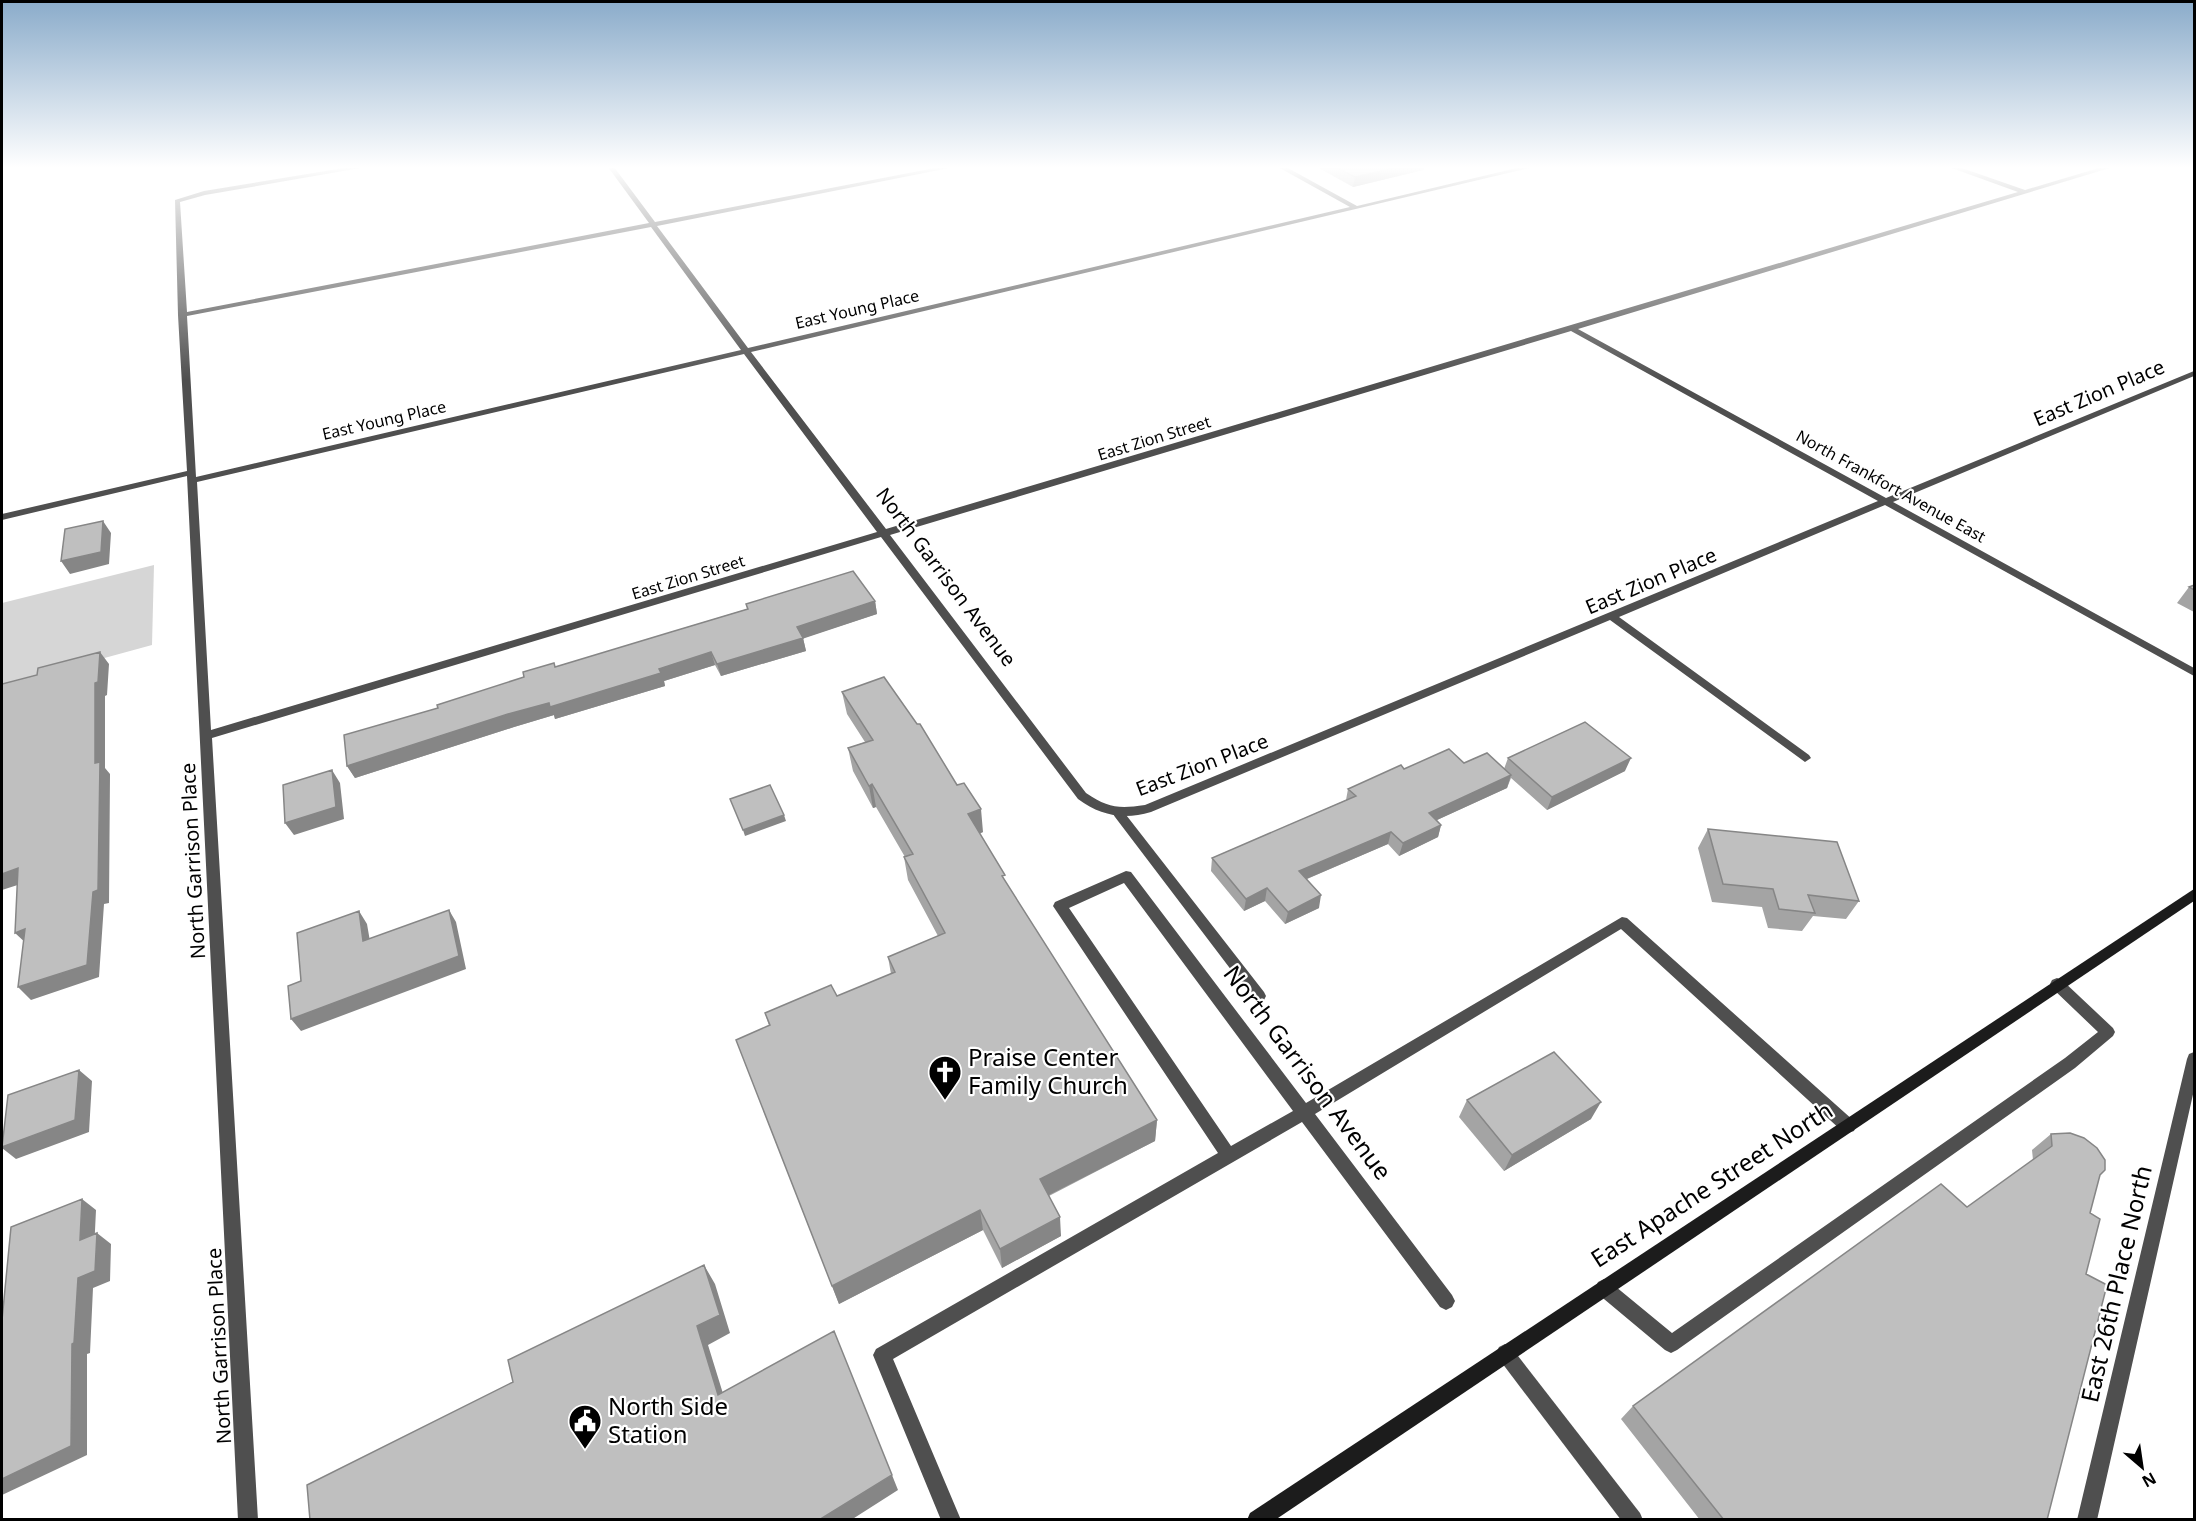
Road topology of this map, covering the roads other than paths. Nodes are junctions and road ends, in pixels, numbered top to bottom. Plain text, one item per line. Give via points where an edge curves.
1 (179, 238) edge
2 (586, 238) edge
3 (664, 238) edge
4 (1227, 238) edge
5 (1875, 238) edge
6 (182, 315) junction
7 (1573, 328) junction
8 (746, 350) junction
9 (2194, 374) edge
10 (191, 477) junction
11 (1887, 501) junction
12 (2, 517) edge
13 (886, 534) junction
14 (1612, 617) junction
15 (2194, 672) edge
16 (206, 736) junction
17 (1805, 758) dead end
18 (1119, 814) junction
19 (2194, 894) edge
20 (2057, 984) junction
21 (1259, 996) dead end
22 (2194, 1059) edge
23 (1305, 1112) junction
24 (1848, 1126) junction
25 (1229, 1156) junction
26 (1604, 1288) junction
27 (1446, 1301) dead end
28 (1505, 1353) junction
29 (248, 1520) edge
30 (951, 1520) edge
31 (1257, 1520) edge
32 (1633, 1520) edge
33 (2087, 1520) edge

1 - 6 street, North Garrison Place
2 - 6 street
3 - 8 street, North Garrison Avenue
4 - 8 street, East Young Place
5 - 7 street, East Zion Street
6 - 10 street, North Garrison Place
7 - 11 street, North Frankfort Avenue East
7 - 13 street, East Zion Street
8 - 10 street, East Young Place
8 - 13 street, North Garrison Avenue
9 - 11 street, East Zion Place
10 - 12 street, East Young Place
10 - 16 street, North Garrison Place
11 - 14 street, East Zion Place
11 - 15 street, North Frankfort Avenue East
13 - 16 street, East Zion Street
13 - 18 street, North Garrison Avenue via 1082,796 1100,810
14 - 17 street
14 - 18 street, East Zion Place via 1148,809
16 - 29 street, North Garrison Place
18 - 21 street, North Garrison Avenue
19 - 20 main road, East Apache Street North
20 - 24 main road, East Apache Street North
20 - 26 street via 2108,1032 2070,1063 1671,1344
22 - 33 street, East 26th Place North
23 - 24 street via 1622,922
23 - 25 street
23 - 25 street, North Garrison Avenue via 1126,876 1060,906
23 - 27 street, North Garrison Avenue
24 - 26 main road, East Apache Street North
25 - 30 street via 882,1355
26 - 28 main road, East Apache Street North
28 - 31 main road, East Apache Street North
28 - 32 street

